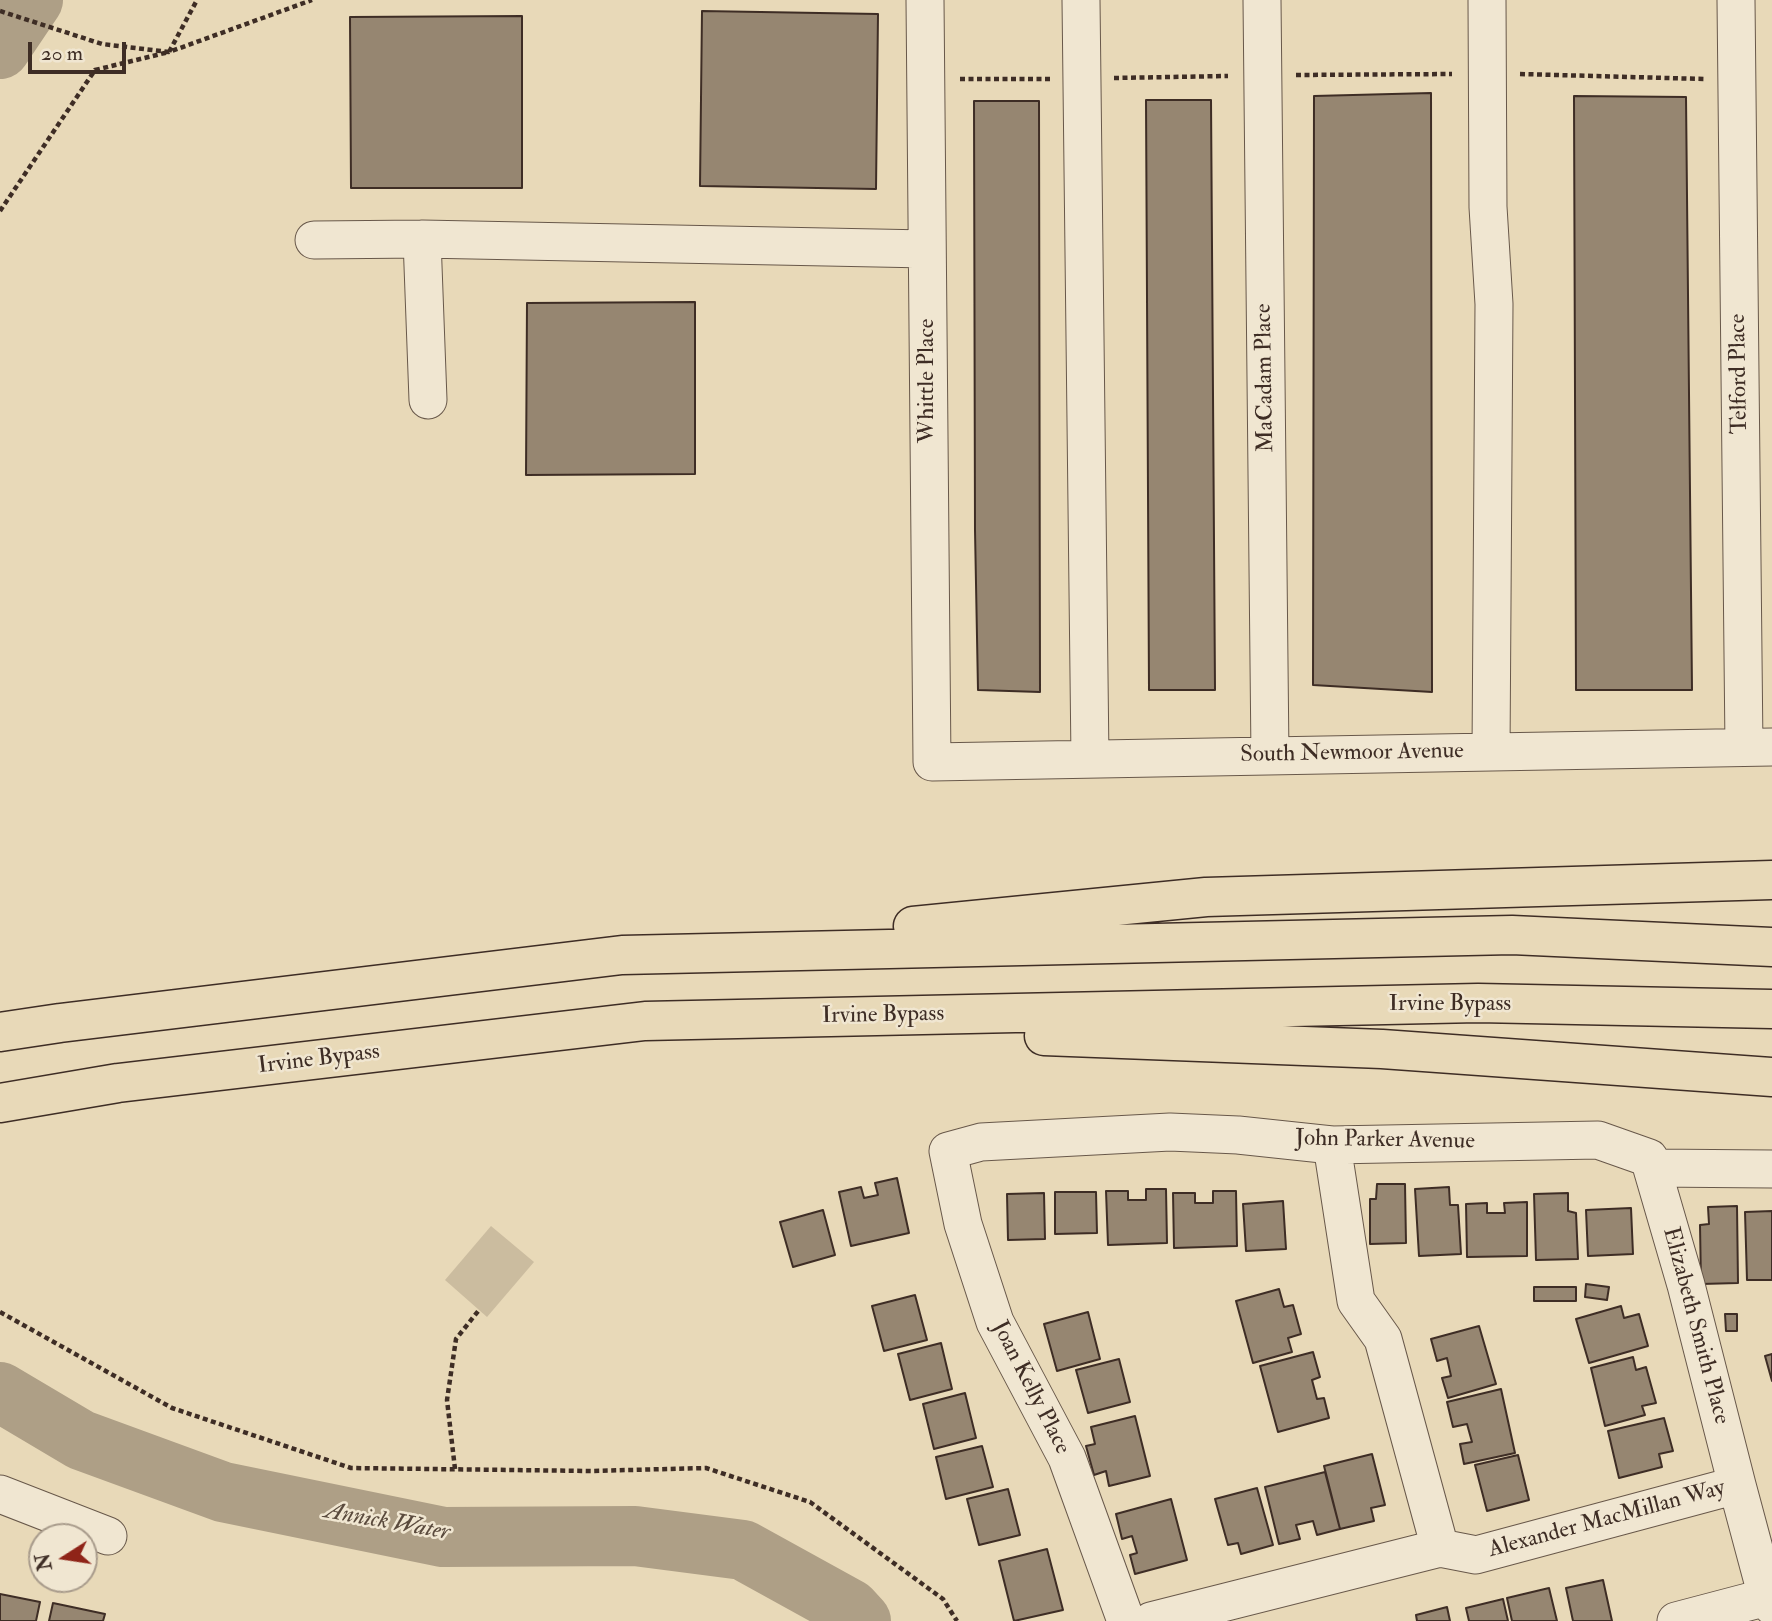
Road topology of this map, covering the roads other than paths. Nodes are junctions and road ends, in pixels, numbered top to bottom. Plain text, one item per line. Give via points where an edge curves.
1 (925, 0) edge
2 (1081, 0) edge
3 (1262, 0) edge
4 (1487, 0) edge
5 (1736, 0) edge
6 (422, 239) junction
7 (314, 240) dead end
8 (927, 249) junction
9 (428, 400) dead end
10 (1758, 747) edge
11 (1490, 752) junction
12 (1270, 756) junction
13 (1090, 759) junction
14 (932, 762) joint
15 (1772, 880) edge
16 (1772, 947) edge
17 (622, 955) junction
18 (1772, 1009) edge
19 (645, 1021) junction
20 (0, 1032) edge
21 (1772, 1077) edge
22 (0, 1103) edge
23 (1332, 1145) junction
24 (948, 1151) joint
25 (1652, 1168) junction
26 (1772, 1169) edge
27 (1737, 1485) junction
28 (0, 1494) edge
29 (108, 1536) dead end
30 (1440, 1548) junction
31 (1770, 1601) edge
32 (1126, 1621) edge
33 (1151, 1621) edge
34 (1676, 1621) edge

1 - 8 street, Whittle Place
2 - 13 street
3 - 12 street, MaCadam Place
4 - 11 street via 1488,207 1494,304
5 - 10 street, Telford Place
6 - 7 street
6 - 8 street
6 - 9 street
8 - 14 street, Whittle Place
10 - 11 street, South Newmoor Avenue
11 - 12 street, South Newmoor Avenue
12 - 13 street, South Newmoor Avenue
13 - 14 street, South Newmoor Avenue
15 - 17 highway via 1206,897
16 - 17 highway via 1512,935
17 - 20 highway
18 - 19 highway, Irvine Bypass via 1478,1003
19 - 21 highway via 1382,1049
19 - 22 highway, Irvine Bypass via 118,1083
23 - 24 street, John Parker Avenue via 1170,1132 981,1142
23 - 25 street, John Parker Avenue via 1598,1140 1649,1158
23 - 30 street via 1356,1301 1383,1339
24 - 32 street, Joan Kelly Place via 963,1224 995,1322 1067,1458
25 - 26 street
25 - 27 street, Elizabeth Smith Place
27 - 30 street, Alexander MacMillan Way via 1476,1555
27 - 31 street, Alexander MacMillan Way
28 - 29 street
30 - 33 street, Alexander MacMillan Way
31 - 34 street

